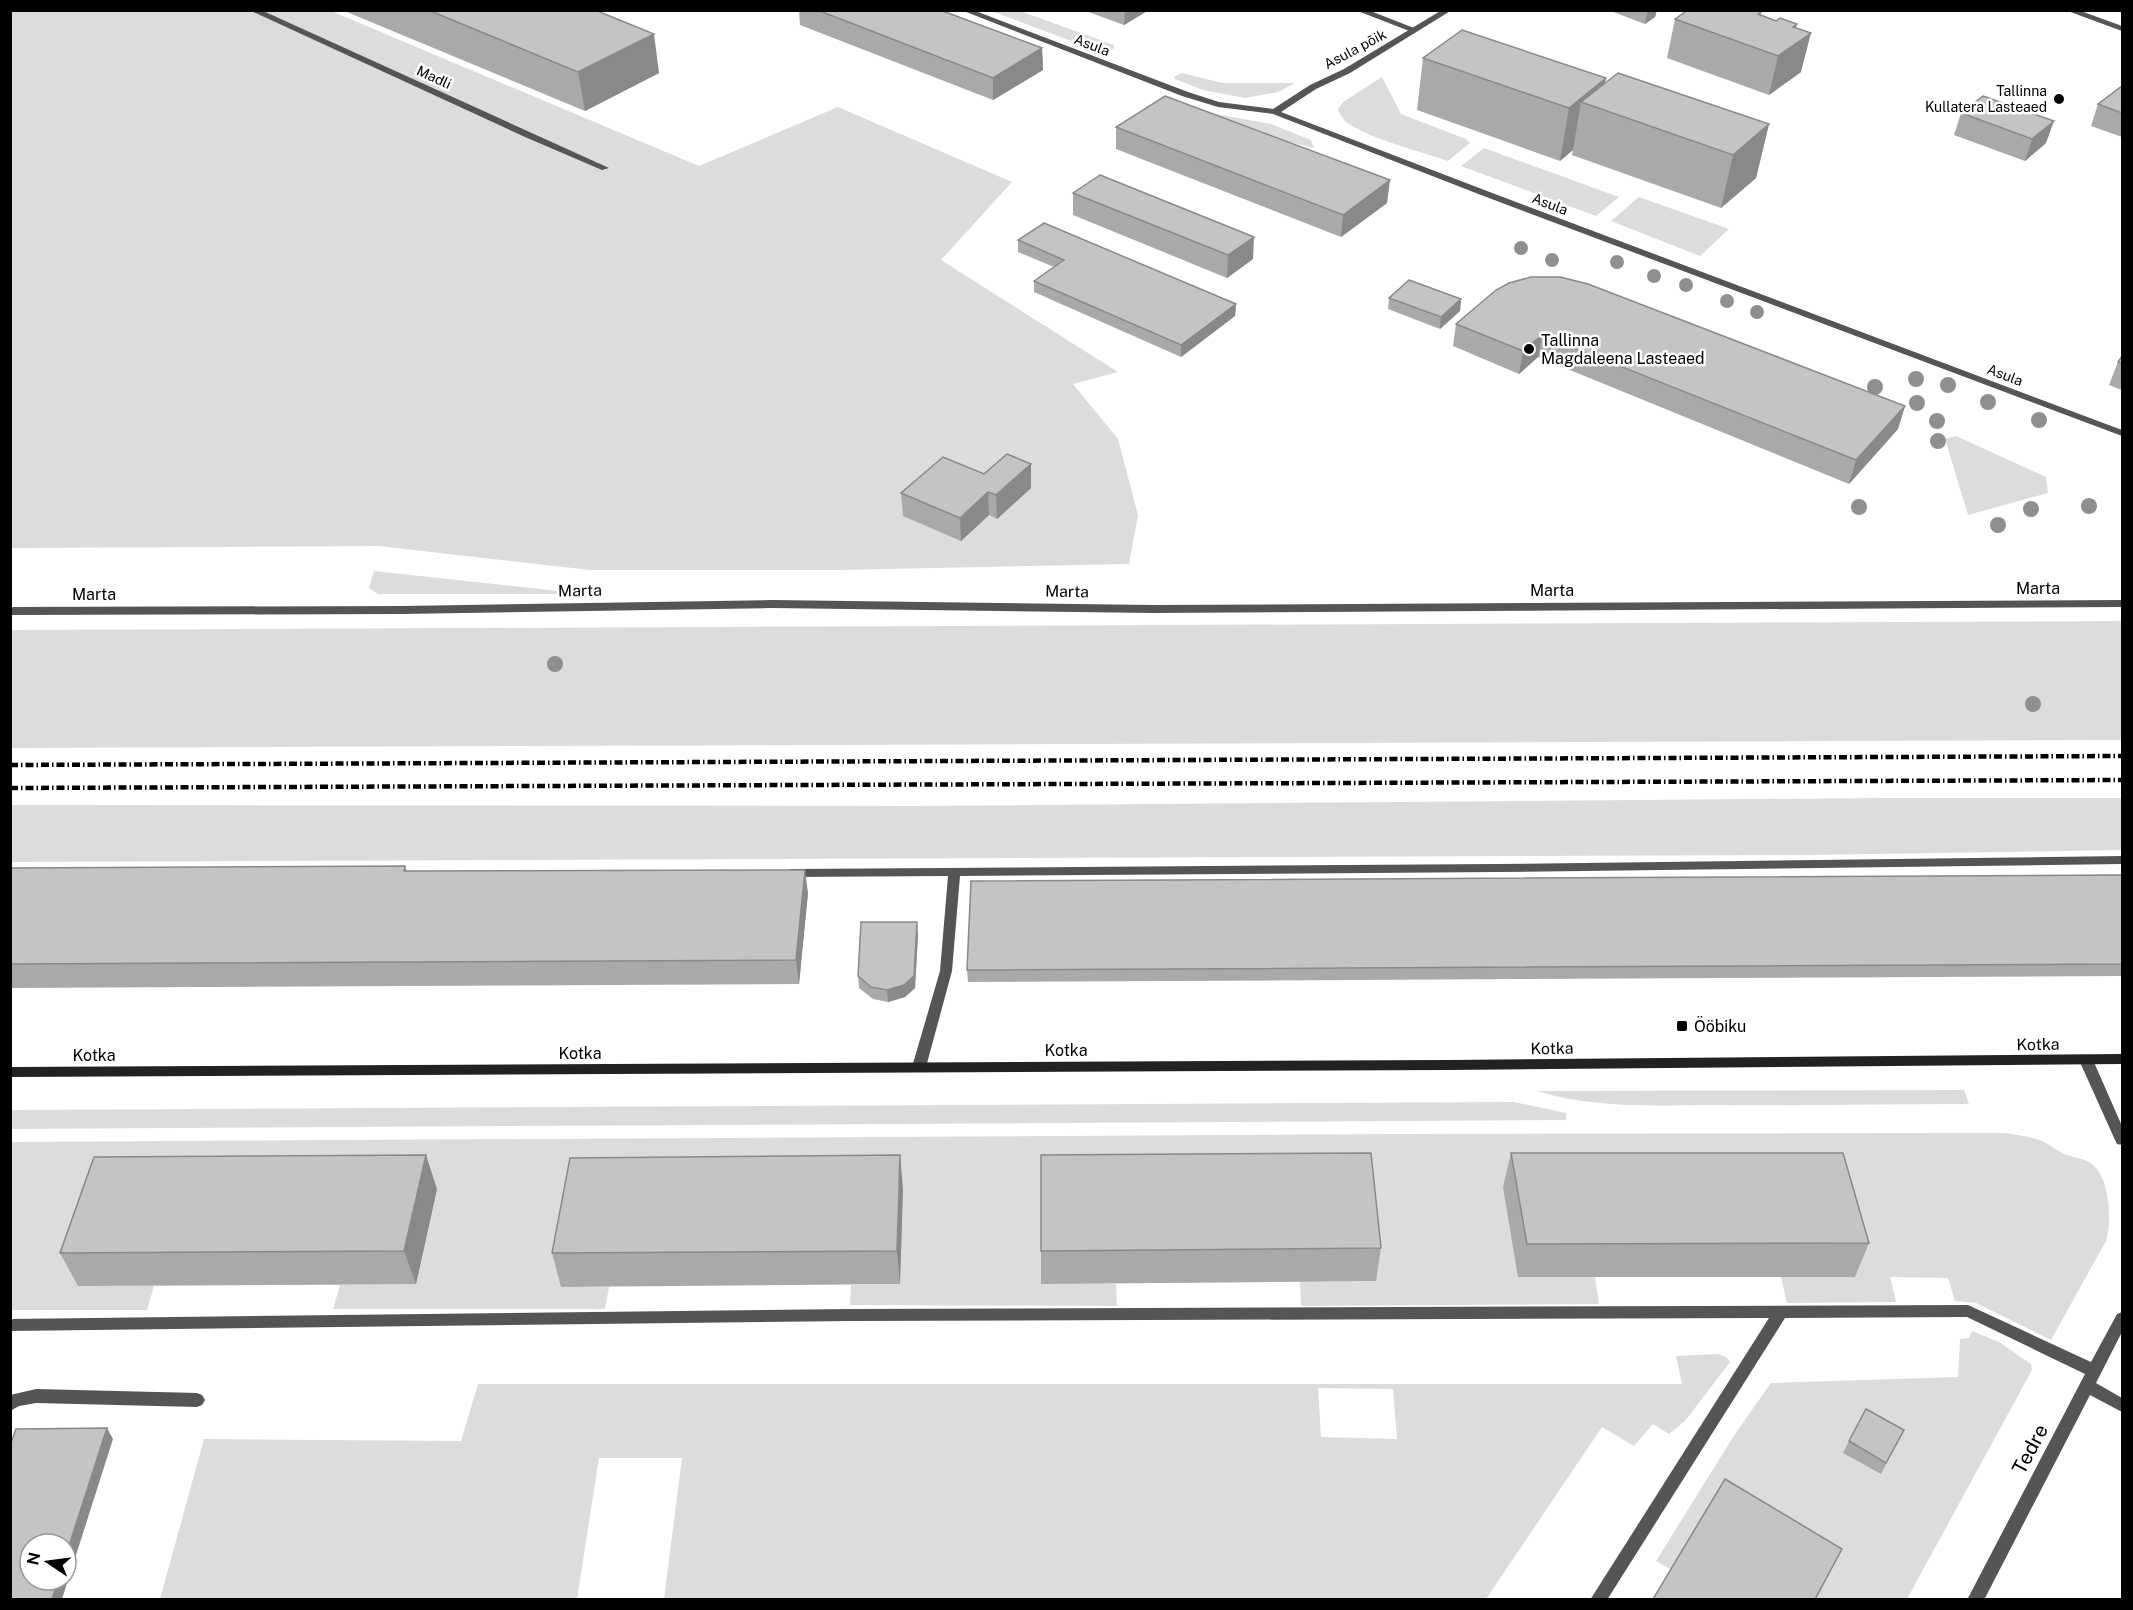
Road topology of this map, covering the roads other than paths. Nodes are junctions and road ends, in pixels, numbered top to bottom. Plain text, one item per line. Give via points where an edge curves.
1 (253, 10) edge
2 (966, 10) edge
3 (1359, 10) edge
4 (1448, 10) edge
5 (2069, 10) edge
6 (2122, 29) edge
7 (1416, 30) junction
8 (1275, 112) junction
9 (605, 168) dead end
10 (2122, 433) edge
11 (2122, 604) edge
12 (10, 611) edge
13 (2122, 860) edge
14 (783, 873) edge
15 (954, 873) junction
16 (2122, 1059) edge
17 (2085, 1060) junction
18 (919, 1067) junction
19 (10, 1072) edge
20 (2122, 1140) edge
21 (1782, 1312) junction
22 (2122, 1318) edge
23 (10, 1325) edge
24 (2095, 1371) junction
25 (2087, 1386) junction
26 (197, 1400) dead end
27 (10, 1404) edge
28 (2122, 1405) edge
29 (1598, 1599) edge
30 (1976, 1599) edge

1 - 9 street, Madli
2 - 8 street, Asula via 1185,94 1218,104
3 - 7 street
4 - 7 street, Asula põik
5 - 6 street
7 - 8 street, Asula põik
8 - 10 street, Asula
11 - 12 street, Marta via 1177,609 772,604
13 - 15 street
14 - 15 street
15 - 18 street via 946,971
16 - 17 street, Kotka
17 - 18 street, Kotka
17 - 20 street
18 - 19 street, Kotka
21 - 23 street via 851,1315
21 - 24 street via 1968,1311
21 - 29 street
22 - 24 street, Tedre
24 - 25 street, Tedre
25 - 28 street
25 - 30 street, Tedre
26 - 27 street via 36,1396

